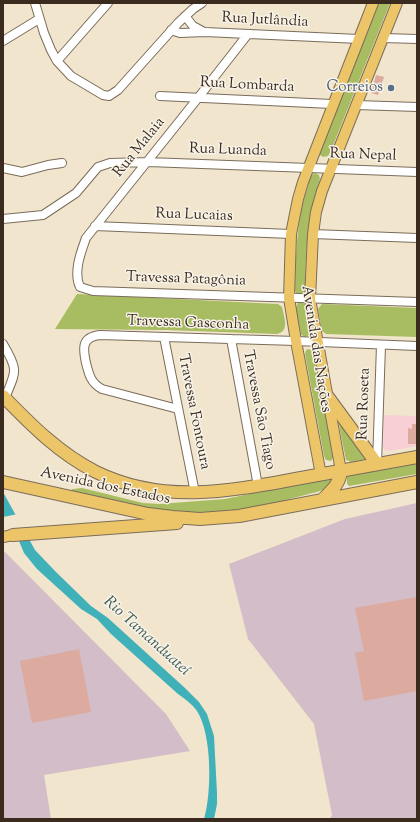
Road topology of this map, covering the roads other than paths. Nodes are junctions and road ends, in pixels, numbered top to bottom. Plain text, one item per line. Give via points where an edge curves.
1 (35, 3) edge
2 (108, 3) edge
3 (202, 3) edge
4 (373, 3) edge
5 (397, 3) edge
6 (185, 16) junction
7 (39, 19) junction
8 (170, 30) junction
9 (204, 32) junction
10 (248, 34) junction
11 (383, 38) junction
12 (358, 39) junction
13 (417, 39) edge
14 (3, 41) edge
15 (57, 61) junction
16 (160, 96) dead end
17 (198, 98) junction
18 (332, 104) junction
19 (356, 104) junction
20 (417, 107) edge
21 (148, 162) junction
22 (62, 163) dead end
23 (3, 168) edge
24 (308, 168) junction
25 (330, 169) junction
26 (417, 172) edge
27 (3, 219) edge
28 (95, 226) junction
29 (291, 234) junction
30 (313, 234) junction
31 (417, 238) edge
32 (82, 288) joint
33 (289, 298) junction
34 (310, 299) junction
35 (417, 302) edge
36 (164, 337) junction
37 (231, 339) junction
38 (296, 340) junction
39 (318, 342) junction
40 (3, 344) edge
41 (381, 345) junction
42 (417, 346) edge
43 (4, 397) edge
44 (328, 397) junction
45 (178, 409) junction
46 (417, 457) edge
47 (377, 464) junction
48 (341, 471) junction
49 (321, 474) junction
50 (3, 482) edge
51 (417, 482) edge
52 (258, 486) junction
53 (195, 493) junction
54 (322, 500) junction
55 (200, 519) junction
56 (8, 536) edge

1 - 7 street
2 - 15 street
3 - 6 street
4 - 12 main road, Avenida das Nações
5 - 11 main road, Avenida das Nações
6 - 8 street
6 - 9 street via 193,26
7 - 14 street
7 - 15 street
8 - 9 street, Rua Jutlândia via 180,33
8 - 15 street via 114,94 107,96 71,76
9 - 10 street, Rua Jutlândia
10 - 12 street, Rua Jutlândia
10 - 17 street, Rua Malaia
11 - 13 street
11 - 19 main road, Avenida das Nações
12 - 18 main road, Avenida das Nações
16 - 17 street, Rua Lombarda
17 - 18 street, Rua Lombarda
17 - 21 street, Rua Malaia
18 - 24 main road, Avenida das Nações
19 - 20 street
19 - 25 main road, Avenida das Nações
21 - 24 street, Rua Luanda
21 - 27 street, Rua Luanda via 110,163 98,167 76,193 43,215
21 - 28 street, Rua Malaia
22 - 23 street via 48,164 22,172
24 - 25 street, Rua Nepal
24 - 29 main road, Avenida das Nações
25 - 26 street, Rua Nepal
25 - 30 main road, Avenida das Nações via 318,202
28 - 29 street, Rua Lucaias
28 - 32 street, Rua Malaia via 86,238 80,260 77,276
29 - 33 main road, Avenida das Nações
30 - 31 street
30 - 34 main road, Avenida das Nações
32 - 33 street, Travessa Patagônia via 93,291
33 - 34 street, Travessa Patagônia
33 - 38 main road, Avenida das Nações
34 - 35 street, Travessa Patagônia
34 - 39 main road, Avenida das Nações
36 - 37 street, Travessa Gasconha
36 - 45 street, Travessa Fontoura
36 - 45 street, Travessa Gasconha via 96,336 89,338 83,346 83,352 91,380 102,390
37 - 38 street, Travessa Gasconha
37 - 52 street, Travessa São Tiago
38 - 39 street, Travessa Gasconha
38 - 49 main road, Avenida das Nações
39 - 41 street, Travessa Gasconha
39 - 44 main road, Avenida das Nações
40 - 43 street via 15,369 15,375
41 - 42 street, Travessa Gasconha
41 - 47 street, Rua Roseta
43 - 53 highway, Avenida dos Estados via 34,428 96,472 143,488
44 - 47 highway
44 - 48 main road, Avenida das Nações
45 - 53 street, Travessa Fontoura
46 - 47 highway, Avenida dos Estados
47 - 48 highway, Avenida dos Estados
48 - 49 highway, Avenida dos Estados
48 - 54 highway via 338,484
49 - 52 highway, Avenida dos Estados
50 - 55 highway, Avenida dos Estados via 148,514
51 - 54 highway
52 - 53 highway, Avenida dos Estados via 232,491
54 - 55 highway via 234,516
55 - 56 highway

